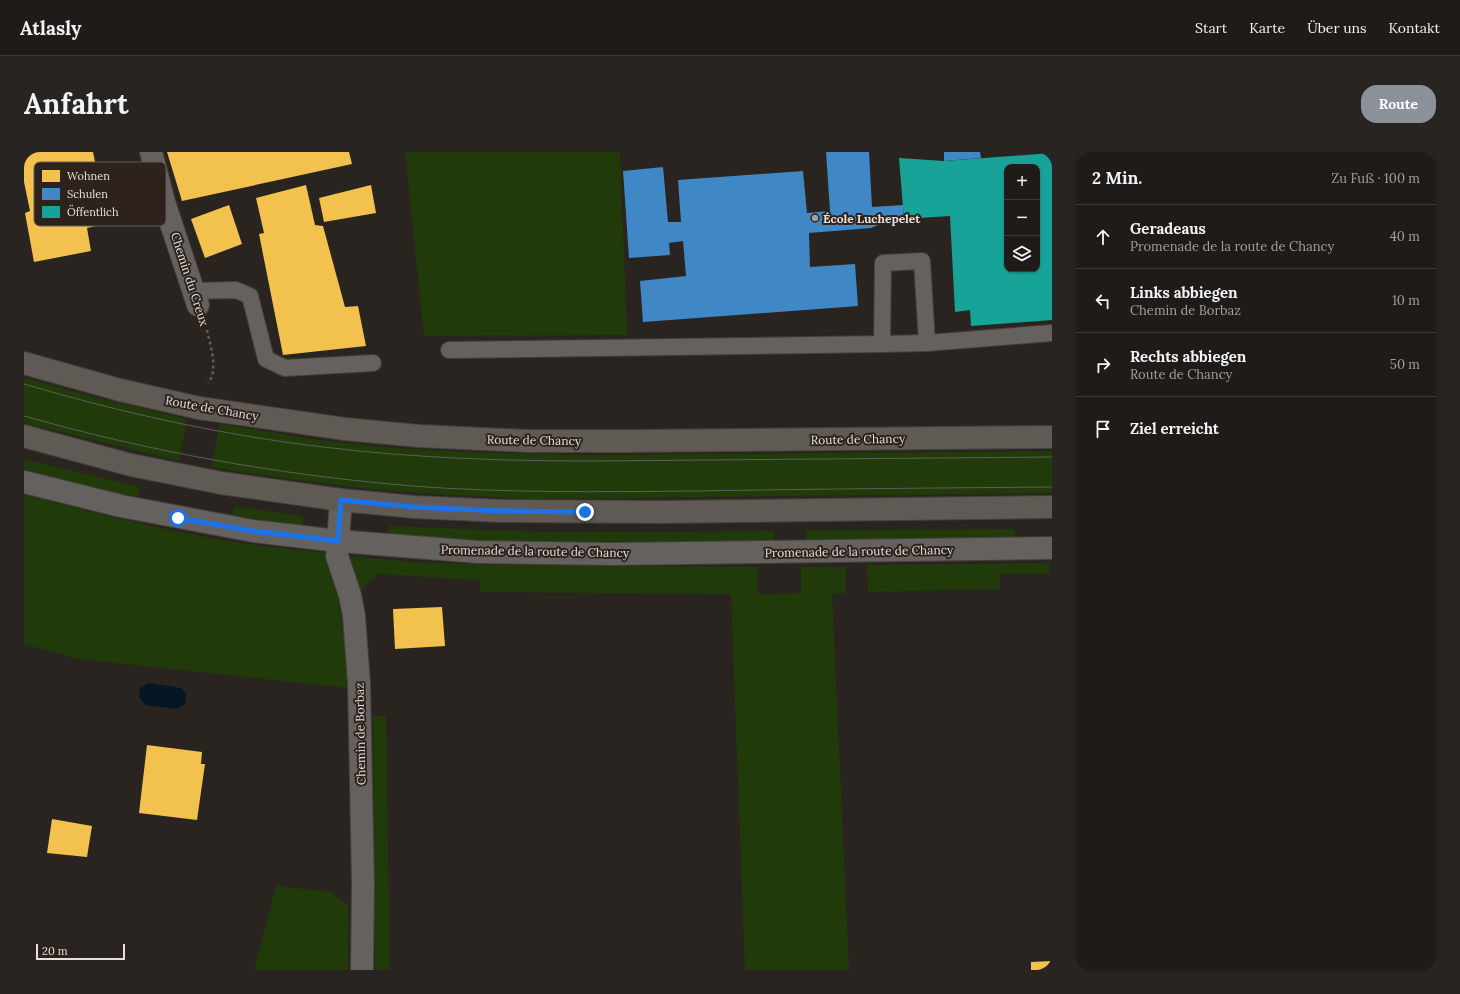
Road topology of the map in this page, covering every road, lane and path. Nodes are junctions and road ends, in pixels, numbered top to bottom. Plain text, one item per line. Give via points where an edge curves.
1 (150, 152) edge
2 (153, 162) edge
3 (166, 208) edge
4 (196, 298) junction
5 (1052, 333) edge
6 (928, 343) junction
7 (882, 344) junction
8 (449, 350) dead end
9 (24, 363) edge
10 (373, 363) dead end
11 (214, 384) dead end
12 (24, 436) edge
13 (1052, 437) edge
14 (24, 482) edge
15 (341, 500) junction
16 (1052, 507) edge
17 (338, 541) junction
18 (1052, 548) edge
19 (362, 970) edge

1 - 2 street, Chemin du Creux
3 - 4 street, Chemin du Creux
4 - 10 lane via 236,290 250,296 266,359 285,368
4 - 11 path, Chemin du Creux via 213,358 212,378 207,383
5 - 6 lane
6 - 7 lane
6 - 7 lane via 922,261 883,262
7 - 8 lane
9 - 13 main road, Route de Chancy via 120,390 199,408 345,429 419,436 618,441
12 - 15 main road via 131,465 260,489
14 - 17 street, Promenade de la route de Chancy via 178,518 253,531
15 - 16 main road via 414,507 585,512
15 - 17 street, Chemin de Borbaz
17 - 18 street, Promenade de la route de Chancy via 478,552 612,554
17 - 19 street, Chemin de Borbaz via 337,556 354,616 359,683

